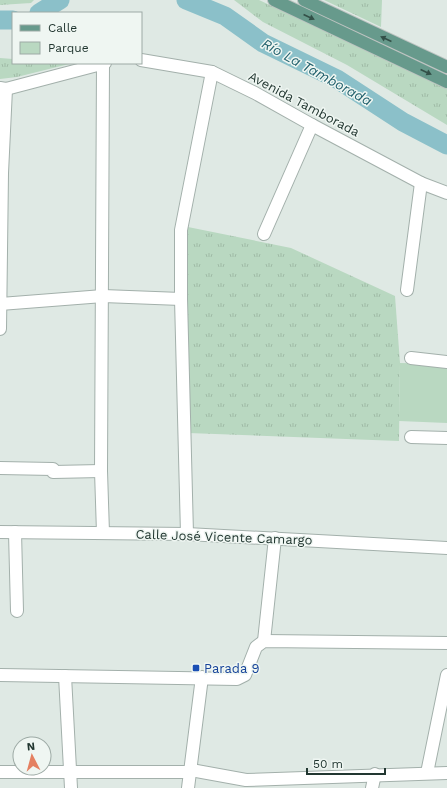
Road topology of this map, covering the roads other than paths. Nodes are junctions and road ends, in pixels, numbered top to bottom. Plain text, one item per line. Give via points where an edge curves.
1 (274, 0) edge
2 (304, 0) edge
3 (142, 60) edge
4 (100, 64) edge
5 (104, 64) edge
6 (447, 67) edge
7 (212, 72) junction
8 (447, 82) edge
9 (3, 89) edge
10 (312, 125) junction
11 (1, 173) edge
12 (421, 183) junction
13 (447, 193) edge
14 (264, 234) dead end
15 (407, 290) dead end
16 (103, 296) junction
17 (181, 299) junction
18 (1, 304) edge
19 (0, 329) edge
20 (412, 358) dead end
21 (447, 362) edge
22 (411, 437) dead end
23 (447, 438) edge
24 (0, 468) edge
25 (101, 471) junction
26 (0, 532) edge
27 (14, 532) junction
28 (103, 533) junction
29 (187, 534) junction
30 (275, 538) junction
31 (447, 548) edge
32 (17, 611) dead end
33 (264, 641) junction
34 (447, 643) edge
35 (447, 674) edge
36 (0, 675) edge
37 (65, 676) junction
38 (202, 677) junction
39 (191, 771) junction
40 (0, 772) edge
41 (70, 772) junction
42 (427, 773) junction
43 (447, 773) edge
44 (375, 774) junction
45 (71, 788) edge
46 (188, 788) edge
47 (372, 788) edge

1 -> 8 main road
6 -> 2 main road
3 - 7 street, Avenida Tamborada
4 - 9 street
5 - 16 street
7 - 10 street, Avenida Tamborada
7 - 17 street via 182,230
9 - 11 street
10 - 12 street, Avenida Tamborada
10 - 14 street
11 - 18 street
12 - 13 street, Avenida Tamborada
12 - 15 street
16 - 17 street
16 - 18 street
16 - 25 street
17 - 29 street
18 - 19 street
20 - 21 street
22 - 23 street
24 - 25 street via 53,469 53,472
25 - 28 street
26 - 27 street, Calle José Vicente Camargo
27 - 28 street, Calle José Vicente Camargo
27 - 32 street
28 - 29 street, Calle José Vicente Camargo
29 - 30 street, Calle José Vicente Camargo
30 - 31 street, Calle José Vicente Camargo
30 - 33 street
33 - 34 street
33 - 38 street via 256,647 245,674 241,677
35 - 42 street
36 - 37 street
37 - 38 street
37 - 41 street
38 - 39 street
39 - 41 street
39 - 44 street via 246,780
39 - 46 street
40 - 41 street
41 - 45 street
42 - 43 street
42 - 44 street
44 - 47 street

